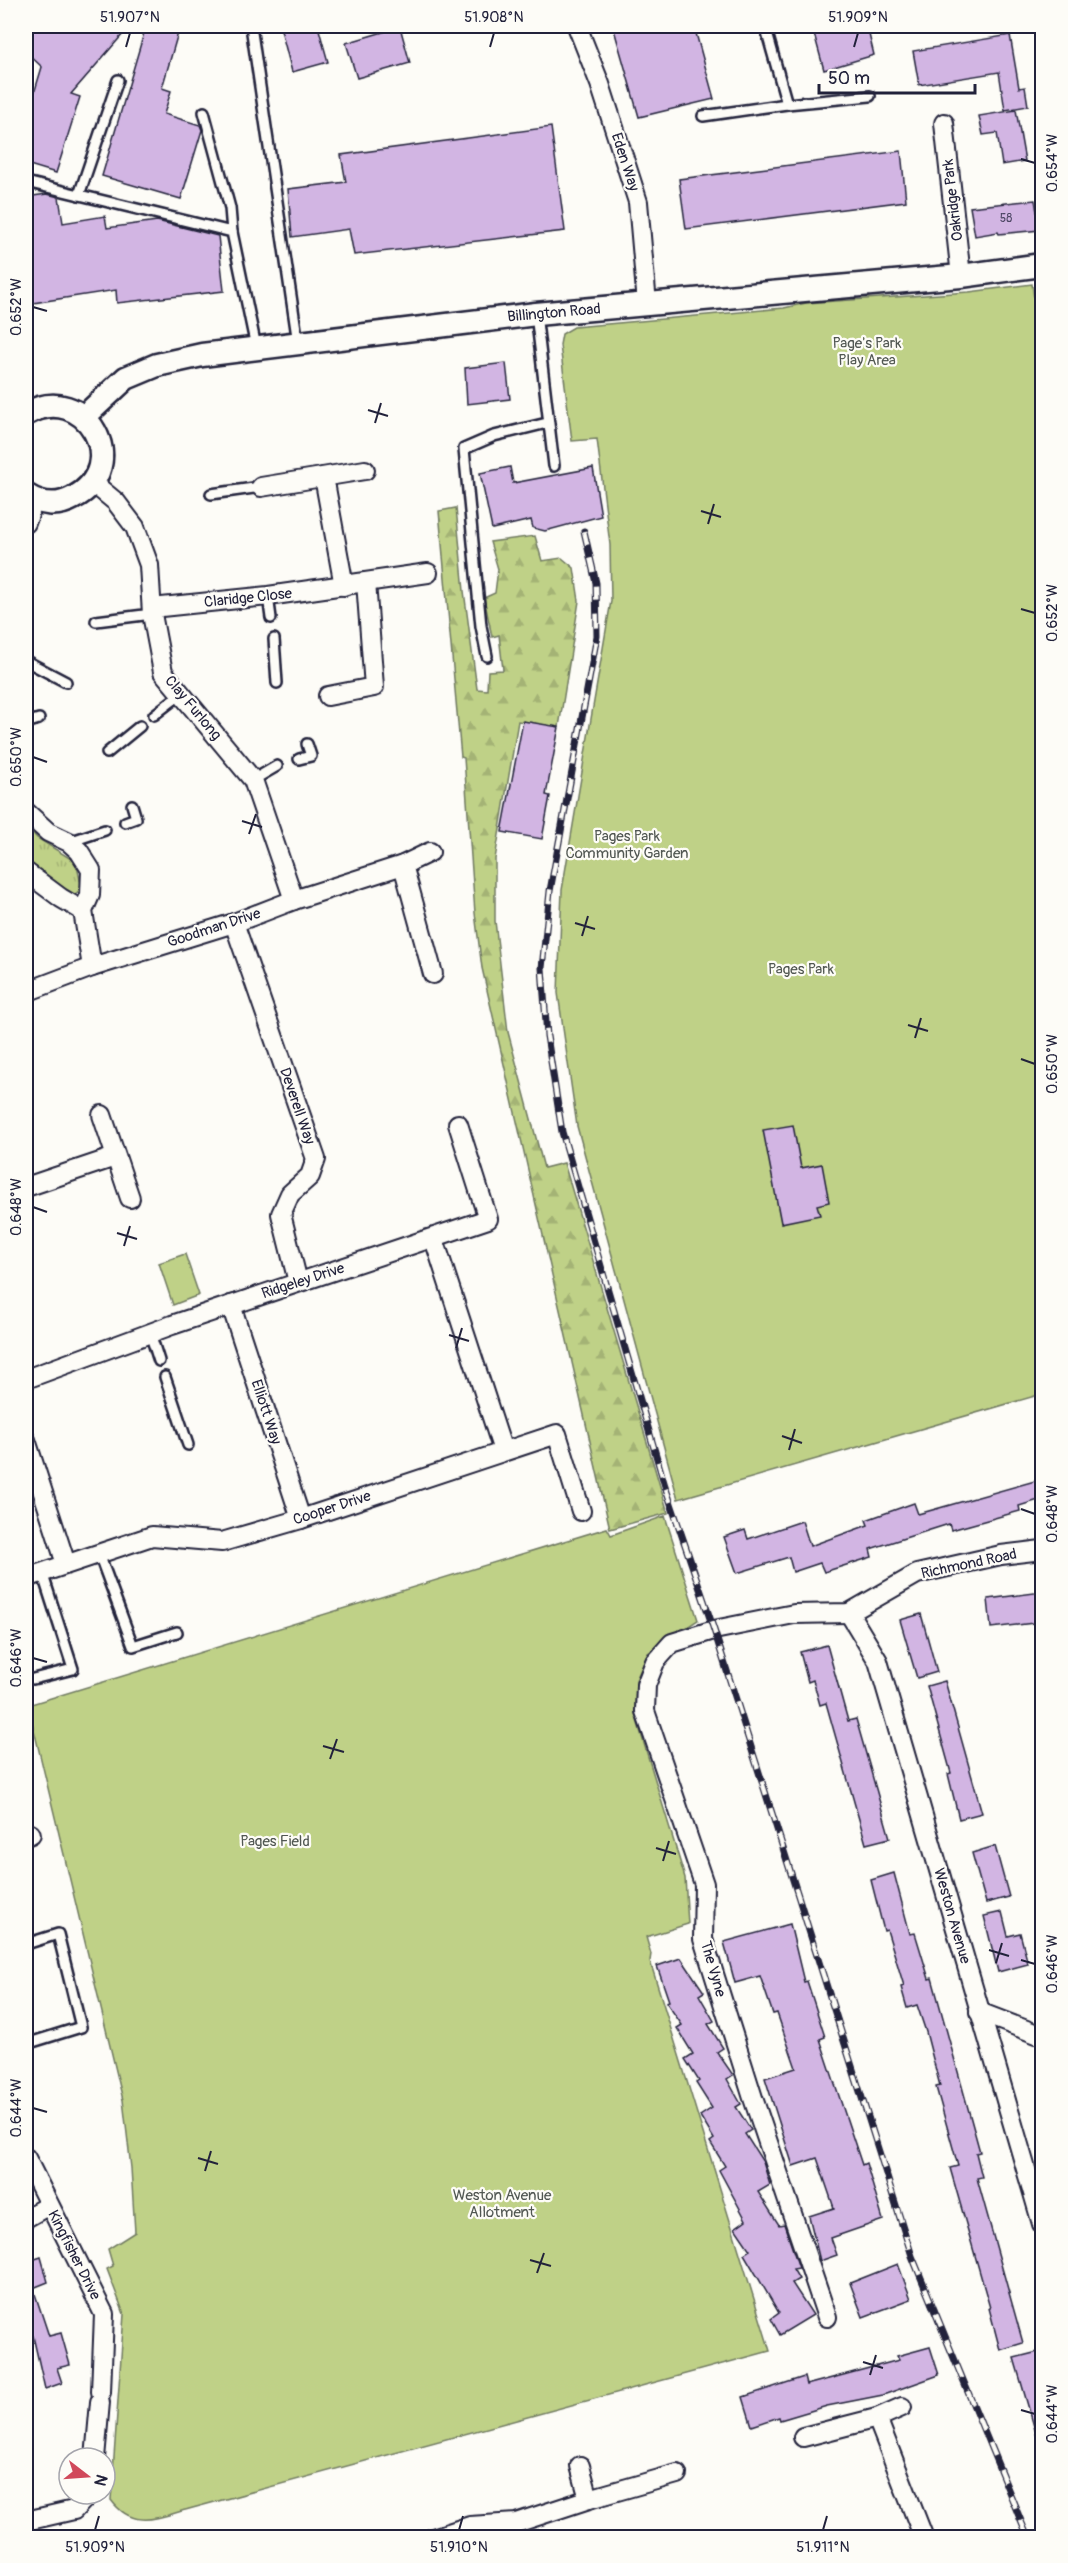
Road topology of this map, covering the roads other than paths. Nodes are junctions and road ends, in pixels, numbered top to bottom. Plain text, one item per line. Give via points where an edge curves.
1 (251, 26) edge
2 (577, 26) edge
3 (765, 26) edge
4 (118, 80) dead end
5 (870, 96) dead end
6 (787, 104) junction
7 (204, 112) dead end
8 (703, 116) dead end
9 (944, 123) dead end
10 (26, 182) edge
11 (79, 195) junction
12 (232, 232) junction
13 (1042, 266) edge
14 (961, 276) junction
15 (647, 304) junction
16 (536, 314) junction
17 (298, 343) junction
18 (256, 350) junction
19 (26, 414) edge
20 (84, 417) junction
21 (547, 423) junction
22 (554, 466) dead end
23 (365, 470) dead end
24 (324, 477) junction
25 (93, 483) junction
26 (261, 487) joint
27 (211, 494) dead end
28 (30, 497) edge
29 (26, 524) edge
30 (428, 573) dead end
31 (366, 582) junction
32 (344, 586) junction
33 (268, 596) junction
34 (152, 611) junction
35 (271, 618) dead end
36 (96, 621) dead end
37 (274, 639) dead end
38 (487, 656) dead end
39 (26, 661) edge
40 (66, 682) dead end
41 (277, 682) dead end
42 (181, 694) junction
43 (328, 696) dead end
44 (154, 715) dead end
45 (39, 719) dead end
46 (26, 723) edge
47 (140, 726) dead end
48 (307, 744) dead end
49 (107, 753) dead end
50 (299, 759) dead end
51 (277, 766) dead end
52 (253, 780) junction
53 (132, 806) dead end
54 (26, 812) edge
55 (125, 822) dead end
56 (105, 830) dead end
57 (69, 842) junction
58 (430, 852) dead end
59 (403, 865) junction
60 (26, 873) edge
61 (294, 900) junction
62 (83, 911) junction
63 (234, 922) junction
64 (92, 967) junction
65 (433, 974) dead end
66 (26, 992) edge
67 (102, 1115) dead end
68 (458, 1125) dead end
69 (115, 1156) junction
70 (26, 1187) edge
71 (130, 1198) dead end
72 (434, 1239) junction
73 (298, 1282) junction
74 (231, 1305) junction
75 (150, 1333) junction
76 (159, 1361) dead end
77 (165, 1377) dead end
78 (26, 1379) edge
79 (26, 1440) edge
80 (188, 1445) dead end
81 (503, 1451) junction
82 (581, 1511) dead end
83 (301, 1519) junction
84 (1042, 1551) edge
85 (99, 1554) junction
86 (66, 1564) junction
87 (34, 1575) edge
88 (849, 1613) junction
89 (762, 1621) joint
90 (177, 1632) dead end
91 (33, 1679) dead end
92 (26, 1944) edge
93 (979, 2012) junction
94 (1042, 2036) edge
95 (26, 2044) edge
96 (26, 2158) edge
97 (49, 2205) junction
98 (26, 2218) edge
99 (1042, 2224) edge
100 (827, 2317) dead end
101 (902, 2407) dead end
102 (877, 2418) junction
103 (803, 2437) dead end
104 (96, 2446) edge
105 (580, 2466) dead end
106 (677, 2474) dead end
107 (588, 2499) junction
108 (78, 2506) edge
109 (26, 2521) edge
110 (434, 2538) edge
111 (924, 2538) edge

1 - 17 lane
2 - 15 street, Eden Way via 638,202
3 - 6 lane
4 - 11 lane
5 - 6 lane
6 - 8 lane
7 - 12 lane via 230,208
9 - 14 street, Oakridge Park
10 - 11 lane
11 - 12 lane
12 - 18 lane
13 - 14 street, Billington Road
14 - 15 street, Billington Road
15 - 16 street, Billington Road
16 - 17 street, Billington Road
16 - 21 lane
17 - 18 street, Billington Road
18 - 20 street, Billington Road via 157,364 126,378
19 - 20 street via 56,406
20 - 25 street via 94,428 102,455
21 - 22 lane
21 - 38 lane via 494,436 464,449
23 - 24 street
24 - 26 street
24 - 32 street
25 - 28 street via 68,501 53,504
25 - 34 street, Clay Furlong via 116,502 135,527 149,565
26 - 27 lane
28 - 29 street
30 - 31 street, Claridge Close
31 - 32 street, Claridge Close
31 - 43 street via 374,687
32 - 33 street, Claridge Close
33 - 34 street, Claridge Close
33 - 35 lane
34 - 36 lane
34 - 42 street, Clay Furlong via 163,672
37 - 41 lane
39 - 40 lane
42 - 44 lane
42 - 52 street, Clay Furlong
45 - 46 lane
47 - 49 lane
48 - 50 lane via 310,756
51 - 52 lane
52 - 61 street, Clay Furlong
53 - 55 lane via 136,818
54 - 57 street via 48,832
56 - 57 lane
57 - 62 street via 91,870 90,895
58 - 59 street, Goodman Drive
59 - 61 street, Goodman Drive
59 - 65 street
60 - 62 street
61 - 63 street, Goodman Drive
62 - 64 street
63 - 64 street, Goodman Drive
63 - 73 street, Deverell Way via 316,1160 310,1176 290,1194 281,1214
64 - 66 street, Goodman Drive
67 - 69 street
68 - 72 street, Ridgeley Drive via 488,1219
69 - 70 street
69 - 71 street
72 - 73 street, Ridgeley Drive
72 - 81 street
73 - 74 street, Ridgeley Drive
74 - 75 street, Ridgeley Drive
74 - 83 street, Elliott Way
75 - 76 lane
75 - 78 street, Ridgeley Drive
77 - 80 lane
79 - 86 street
81 - 82 street, Cooper Drive via 557,1434
81 - 83 street, Cooper Drive
83 - 85 street, Cooper Drive via 222,1542 152,1536
84 - 88 street, Richmond Road via 1001,1555 917,1574
85 - 86 street, Cooper Drive
85 - 90 lane via 133,1646
86 - 87 street, Cooper Drive
87 - 91 lane via 73,1669
88 - 89 street, Richmond Road via 794,1614
88 - 93 street, Weston Avenue via 878,1661
89 - 100 street, The Vyne via 672,1643 655,1662 646,1685 645,1711 704,1884 703,1939
92 - 95 lane via 58,1934 81,2027
93 - 94 street
93 - 99 street, Weston Avenue
96 - 97 street, Kingfisher Drive
97 - 98 street
97 - 104 street, Kingfisher Drive via 104,2314
101 - 102 street
102 - 103 street
102 - 111 street
105 - 107 street
106 - 107 street
107 - 110 street via 516,2523 470,2526
108 - 109 street

